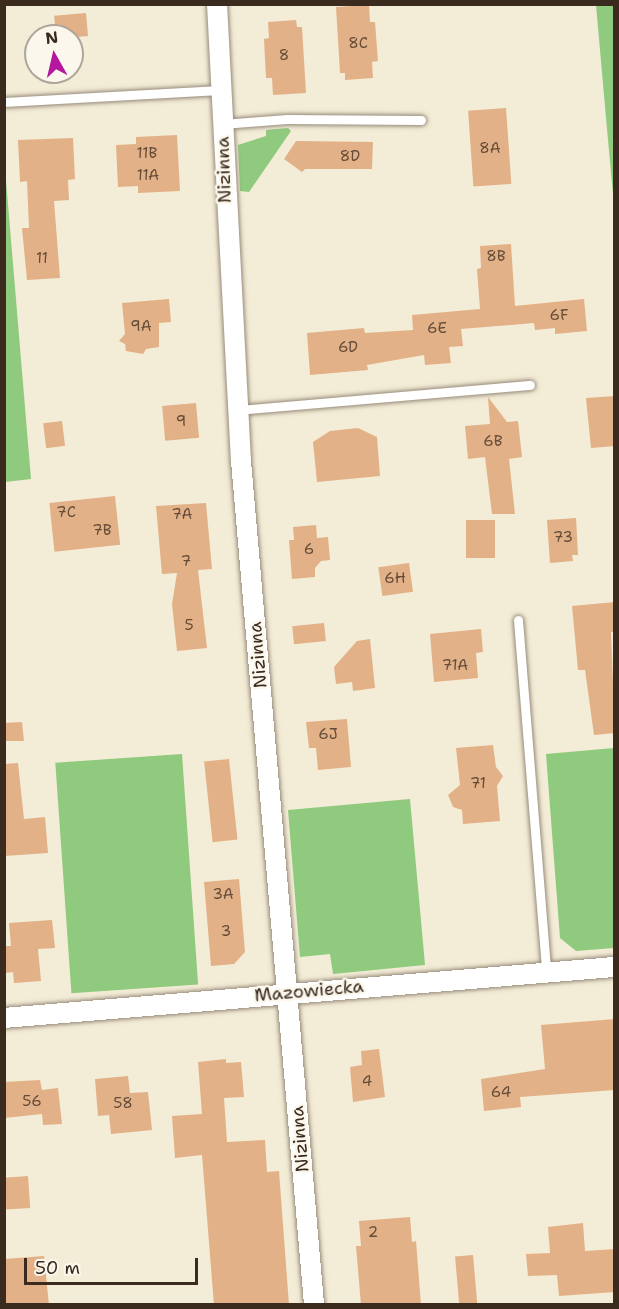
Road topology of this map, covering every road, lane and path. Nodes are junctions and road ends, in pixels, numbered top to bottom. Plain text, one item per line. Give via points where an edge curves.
1 (217, 4) edge
2 (220, 90) junction
3 (4, 102) edge
4 (421, 120) dead end
5 (222, 124) junction
6 (530, 385) dead end
7 (238, 410) junction
8 (518, 620) dead end
9 (615, 967) edge
10 (546, 971) junction
11 (287, 992) junction
12 (4, 1018) edge
13 (314, 1305) edge

1 - 2 street, Nizinna
2 - 3 lane
2 - 5 street, Nizinna
4 - 5 lane via 287,119
5 - 7 street, Nizinna
6 - 7 lane
7 - 11 street, Nizinna
8 - 10 lane
9 - 10 street, Mazowiecka
10 - 11 street, Mazowiecka
11 - 12 street, Mazowiecka
11 - 13 street, Nizinna

